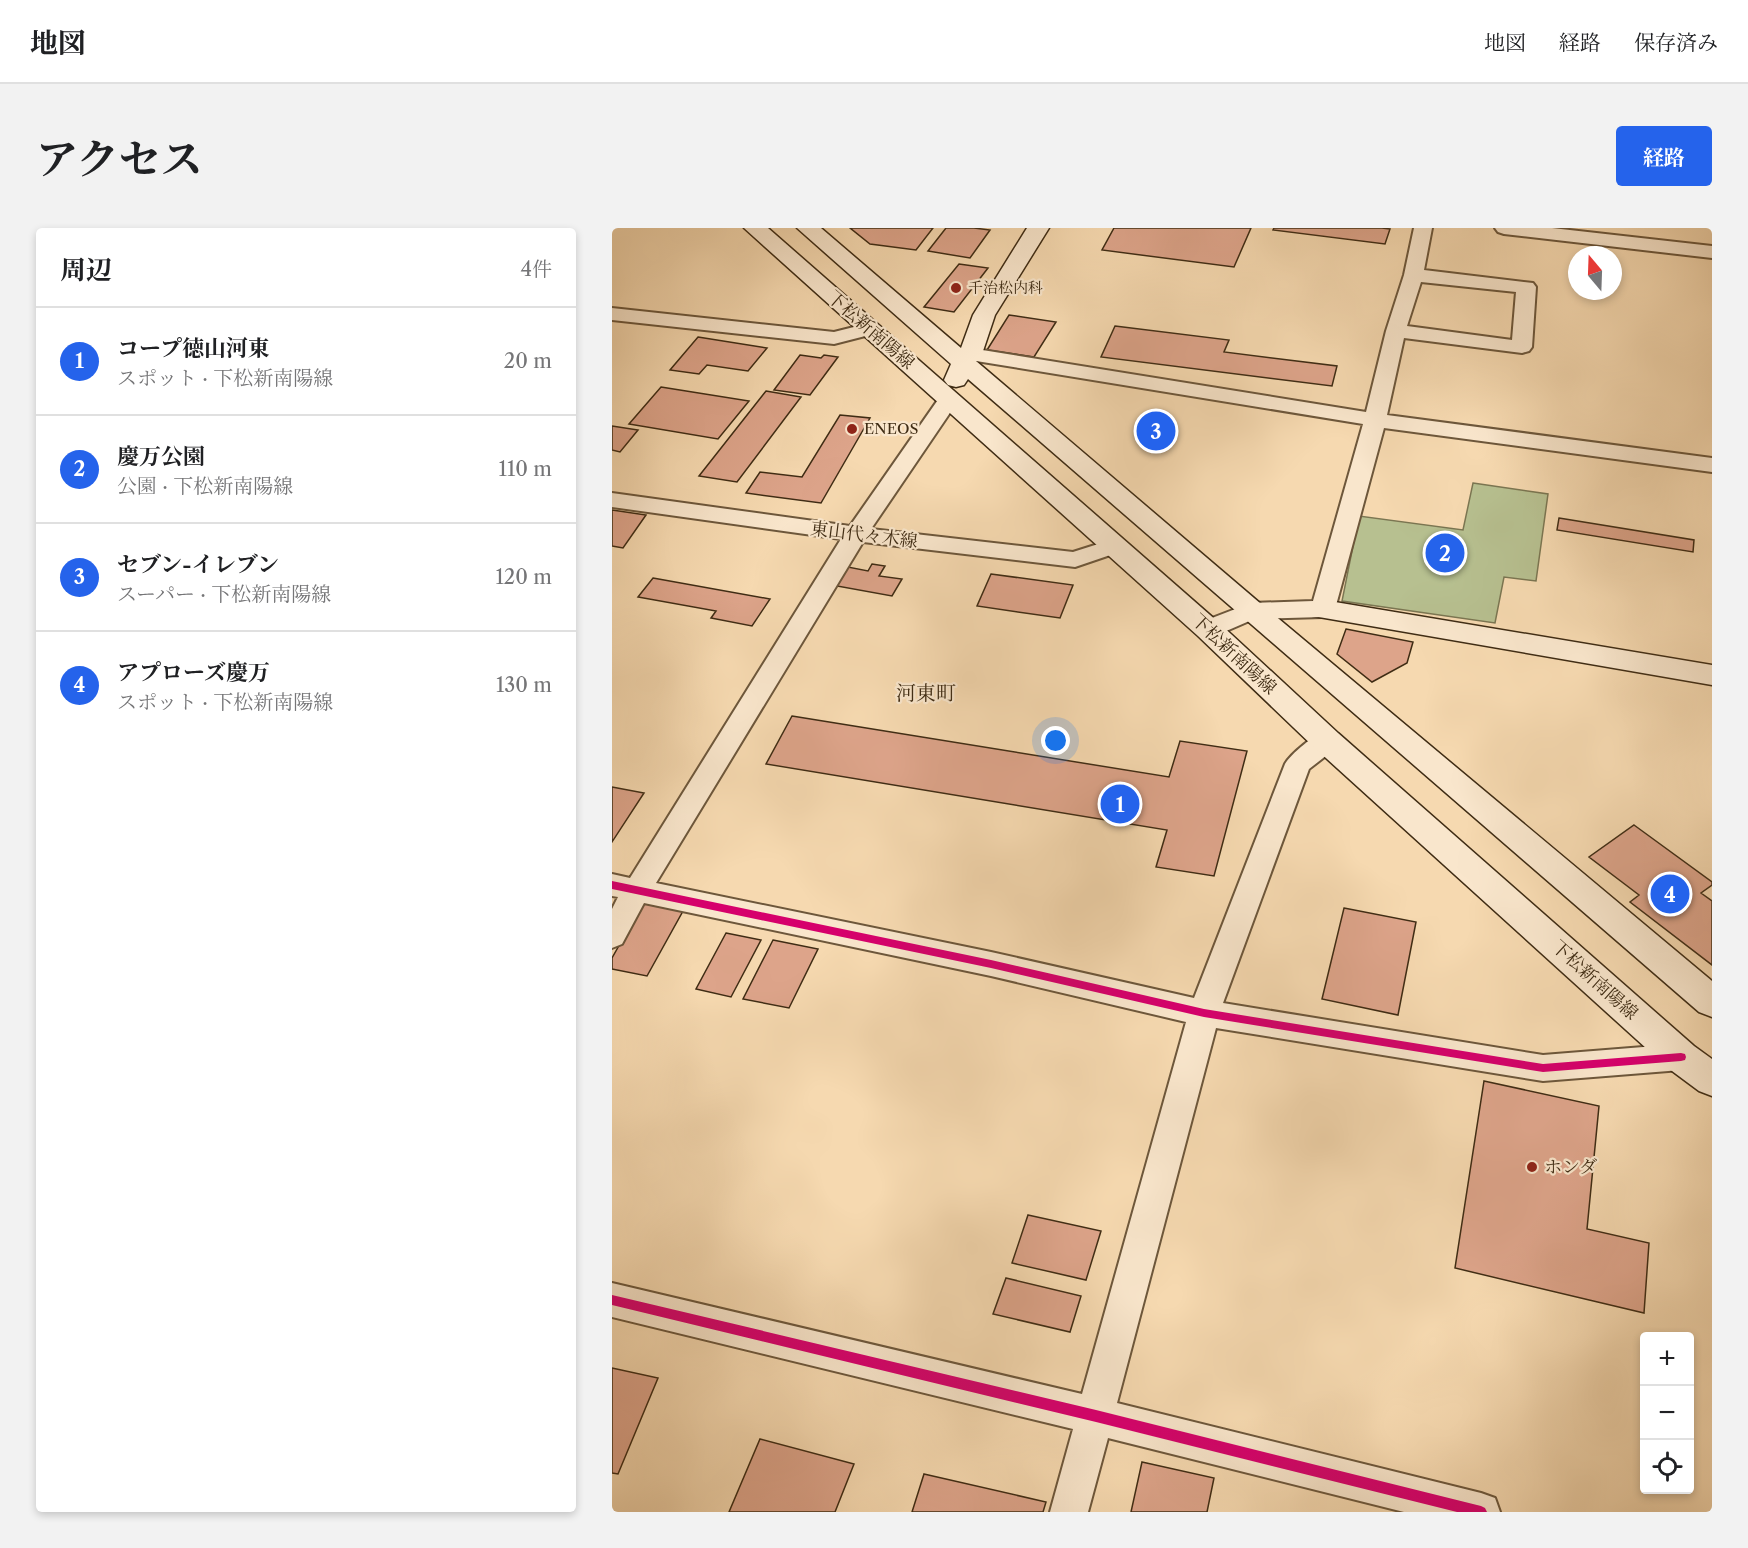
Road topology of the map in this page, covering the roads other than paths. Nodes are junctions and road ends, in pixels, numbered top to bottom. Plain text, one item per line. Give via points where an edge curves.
1 (756, 228) edge
2 (808, 228) edge
3 (1038, 228) edge
4 (1423, 228) edge
5 (1504, 228) edge
6 (1712, 252) edge
7 (1414, 275) junction
8 (612, 314) edge
9 (870, 329) junction
10 (1396, 331) junction
11 (966, 358) junction
12 (949, 398) junction
13 (1375, 420) junction
14 (1712, 465) edge
15 (612, 500) edge
16 (856, 534) junction
17 (1114, 546) junction
18 (1323, 609) junction
19 (1251, 611) junction
20 (1208, 629) junction
21 (1712, 675) edge
22 (1327, 741) junction
23 (625, 887) edge
24 (612, 936) edge
25 (1712, 1002) edge
26 (1204, 1013) junction
27 (1681, 1057) junction
28 (1712, 1080) edge
29 (612, 1300) edge
30 (1096, 1416) junction
31 (1069, 1512) edge
32 (1481, 1512) edge

1 - 9 main road, 下松新南陽線
2 - 11 main road, 下松新南陽線
3 - 11 main road via 984,315
4 - 7 street
5 - 6 street
7 - 10 street
7 - 10 street via 1526,287 1522,347
8 - 9 street via 834,338
9 - 12 main road, 下松新南陽線
10 - 13 street
11 - 12 main road
11 - 13 street
11 - 19 main road, 下松新南陽線
12 - 16 street
12 - 17 main road, 下松新南陽線
13 - 14 street
13 - 18 street
15 - 16 street, 東山代々木線
16 - 17 street, 東山代々木線 via 1075,560
16 - 23 street
17 - 20 main road, 下松新南陽線
18 - 19 street
18 - 21 main road
19 - 20 street
19 - 25 main road, 下松新南陽線
20 - 22 main road, 下松新南陽線
22 - 26 street via 1298,764
22 - 27 main road, 下松新南陽線
23 - 24 street
23 - 26 street
26 - 27 street via 1543,1068
26 - 30 street
27 - 28 main road, 下松新南陽線
29 - 30 street
30 - 31 street
30 - 32 street

